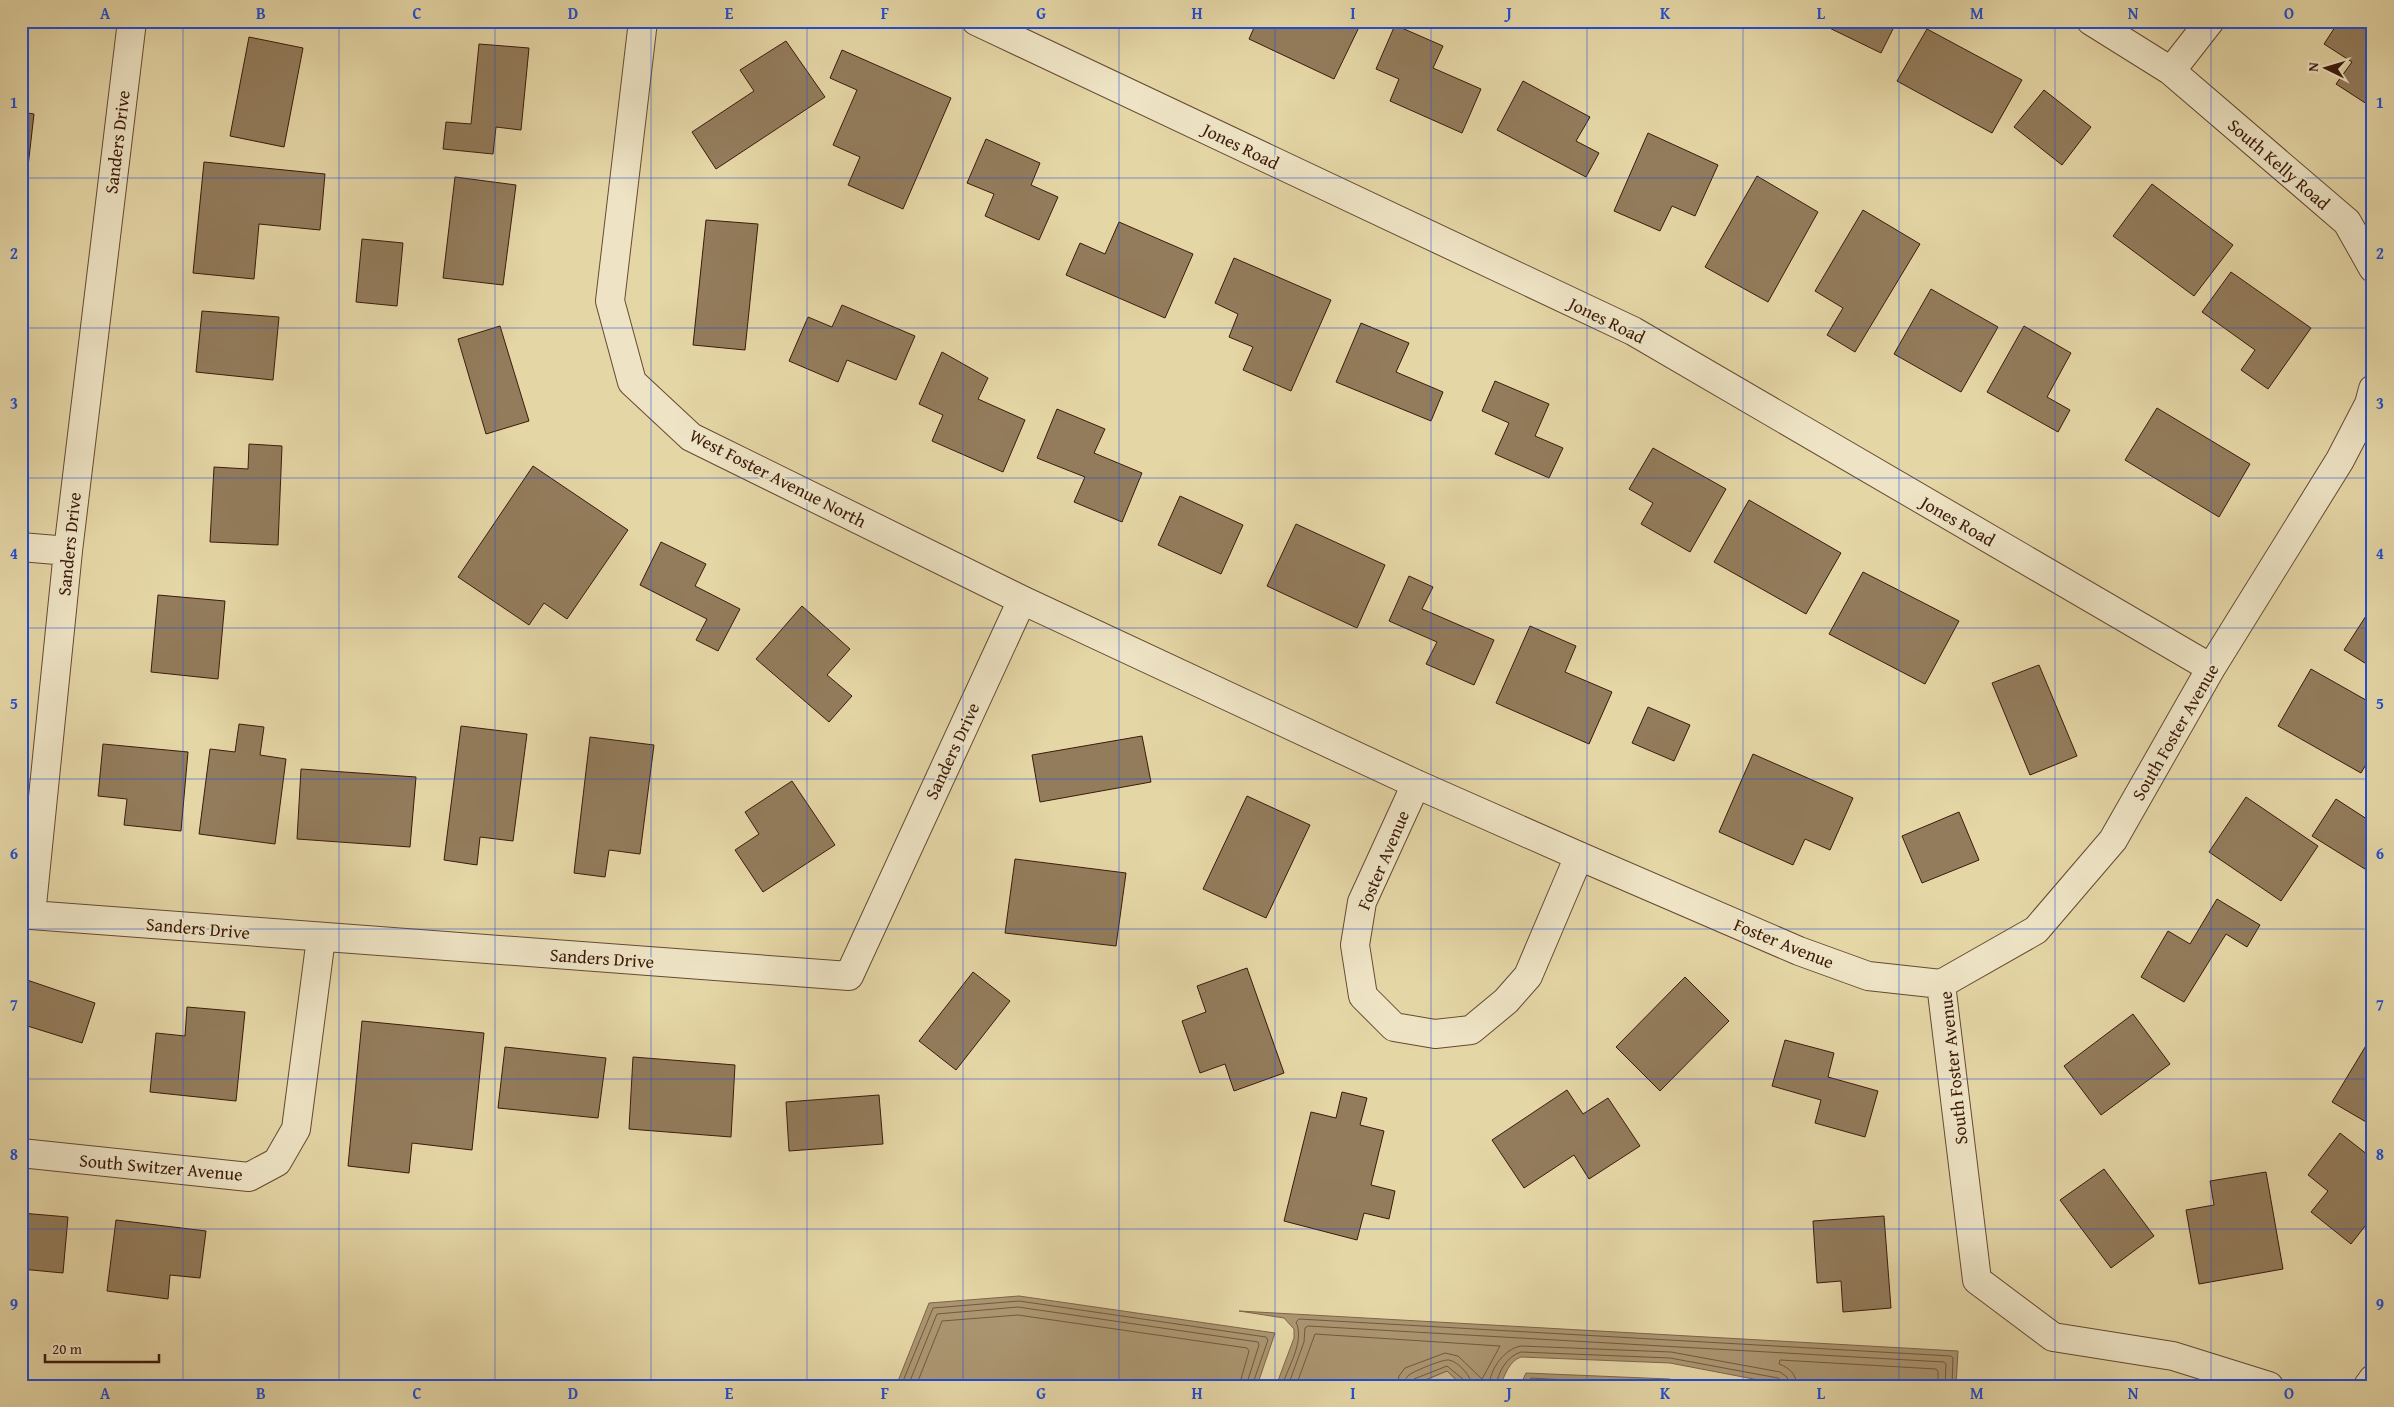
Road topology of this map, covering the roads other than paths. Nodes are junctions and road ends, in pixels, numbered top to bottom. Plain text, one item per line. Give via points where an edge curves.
1 (132, 21) edge
2 (643, 21) edge
3 (976, 21) edge
4 (2091, 21) edge
5 (2210, 21) edge
6 (2171, 70) junction
7 (2373, 268) edge
8 (2373, 389) edge
9 (21, 548) edge
10 (68, 552) junction
11 (1022, 600) junction
12 (2211, 668) junction
13 (1416, 784) junction
14 (1579, 856) junction
15 (321, 938) junction
16 (1941, 984) junction
17 (21, 1153) edge
18 (2373, 1379) edge
19 (2269, 1386) edge
20 (2368, 1386) edge

1 - 10 street, Sanders Drive
2 - 11 street, West Foster Avenue North via 610,301 632,382 691,437
3 - 12 street, Jones Road via 1633,331
4 - 6 street, South Kelly Road
5 - 6 street
6 - 7 street, South Kelly Road via 2347,222
8 - 12 street, South Foster Avenue via 2369,404 2340,460
9 - 10 street
10 - 15 street, Sanders Drive via 31,915
11 - 13 street, Foster Avenue
11 - 15 street, Sanders Drive via 849,976
12 - 16 street, South Foster Avenue via 2113,840 2036,930
13 - 14 street, Foster Avenue
13 - 14 street, Foster Avenue via 1362,902 1355,945 1363,996 1394,1027 1435,1034 1471,1030 1506,1000 1528,976
14 - 16 street, Foster Avenue via 1798,951 1868,976
15 - 17 street, South Switzer Avenue via 296,1129 277,1162 249,1177
16 - 19 street, South Foster Avenue via 1977,1280 2054,1337 2173,1356
18 - 20 street

